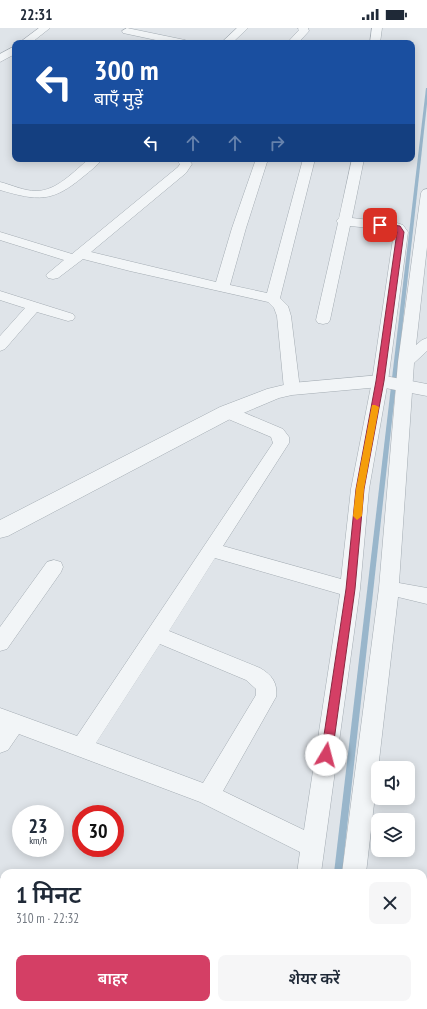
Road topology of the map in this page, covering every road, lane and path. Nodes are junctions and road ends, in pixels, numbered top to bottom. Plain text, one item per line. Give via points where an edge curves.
1 (45, 28) edge
2 (170, 28) edge
3 (243, 28) edge
4 (303, 28) edge
5 (377, 28) edge
6 (127, 31) dead end
7 (158, 38) junction
8 (28, 40) edge
9 (169, 40) edge
10 (229, 40) edge
11 (295, 40) edge
12 (375, 40) edge
13 (12, 51) edge
14 (0, 59) edge
15 (92, 162) edge
16 (184, 162) edge
17 (261, 162) edge
18 (308, 162) edge
19 (357, 162) edge
20 (0, 186) edge
21 (427, 193) edge
22 (343, 221) junction
23 (2, 239) edge
24 (77, 256) junction
25 (53, 275) dead end
26 (222, 287) junction
27 (0, 296) edge
28 (273, 299) junction
29 (34, 306) junction
30 (68, 317) dead end
31 (323, 320) dead end
32 (427, 343) edge
33 (0, 346) edge
34 (406, 362) junction
35 (393, 383) junction
36 (292, 389) junction
37 (427, 390) edge
38 (227, 412) junction
39 (1, 528) edge
40 (211, 550) junction
41 (54, 567) dead end
42 (389, 588) junction
43 (350, 589) junction
44 (427, 596) edge
45 (156, 634) junction
46 (0, 643) edge
47 (7, 720) edge
48 (0, 743) edge
49 (81, 748) junction
50 (208, 795) junction
51 (313, 846) junction
52 (310, 869) edge
53 (354, 869) edge

1 - 8 street
2 - 7 street
3 - 10 street
4 - 11 street
5 - 12 street
6 - 7 street
7 - 9 street
13 - 14 street
15 - 20 street via 60,188 47,194 36,195
16 - 24 street via 186,164 182,170
17 - 26 street
18 - 28 street
19 - 22 street
21 - 34 street
22 - 31 street
22 - 35 street via 392,226 401,232
23 - 24 street
24 - 25 street
24 - 26 street
26 - 28 street
27 - 29 street
28 - 36 street via 281,306 284,316
29 - 30 street
29 - 33 street
32 - 34 street
34 - 35 street
35 - 36 street
35 - 37 street
35 - 42 street
35 - 43 street via 360,489
36 - 38 street
38 - 39 street
38 - 40 street via 277,433 281,437 281,443
40 - 43 street
40 - 45 street
41 - 46 street
42 - 44 street
42 - 53 street
43 - 51 street
45 - 49 street
45 - 50 street via 252,674 262,680 267,688 266,697
47 - 48 street
47 - 49 street
49 - 50 street
50 - 51 street
51 - 52 street

